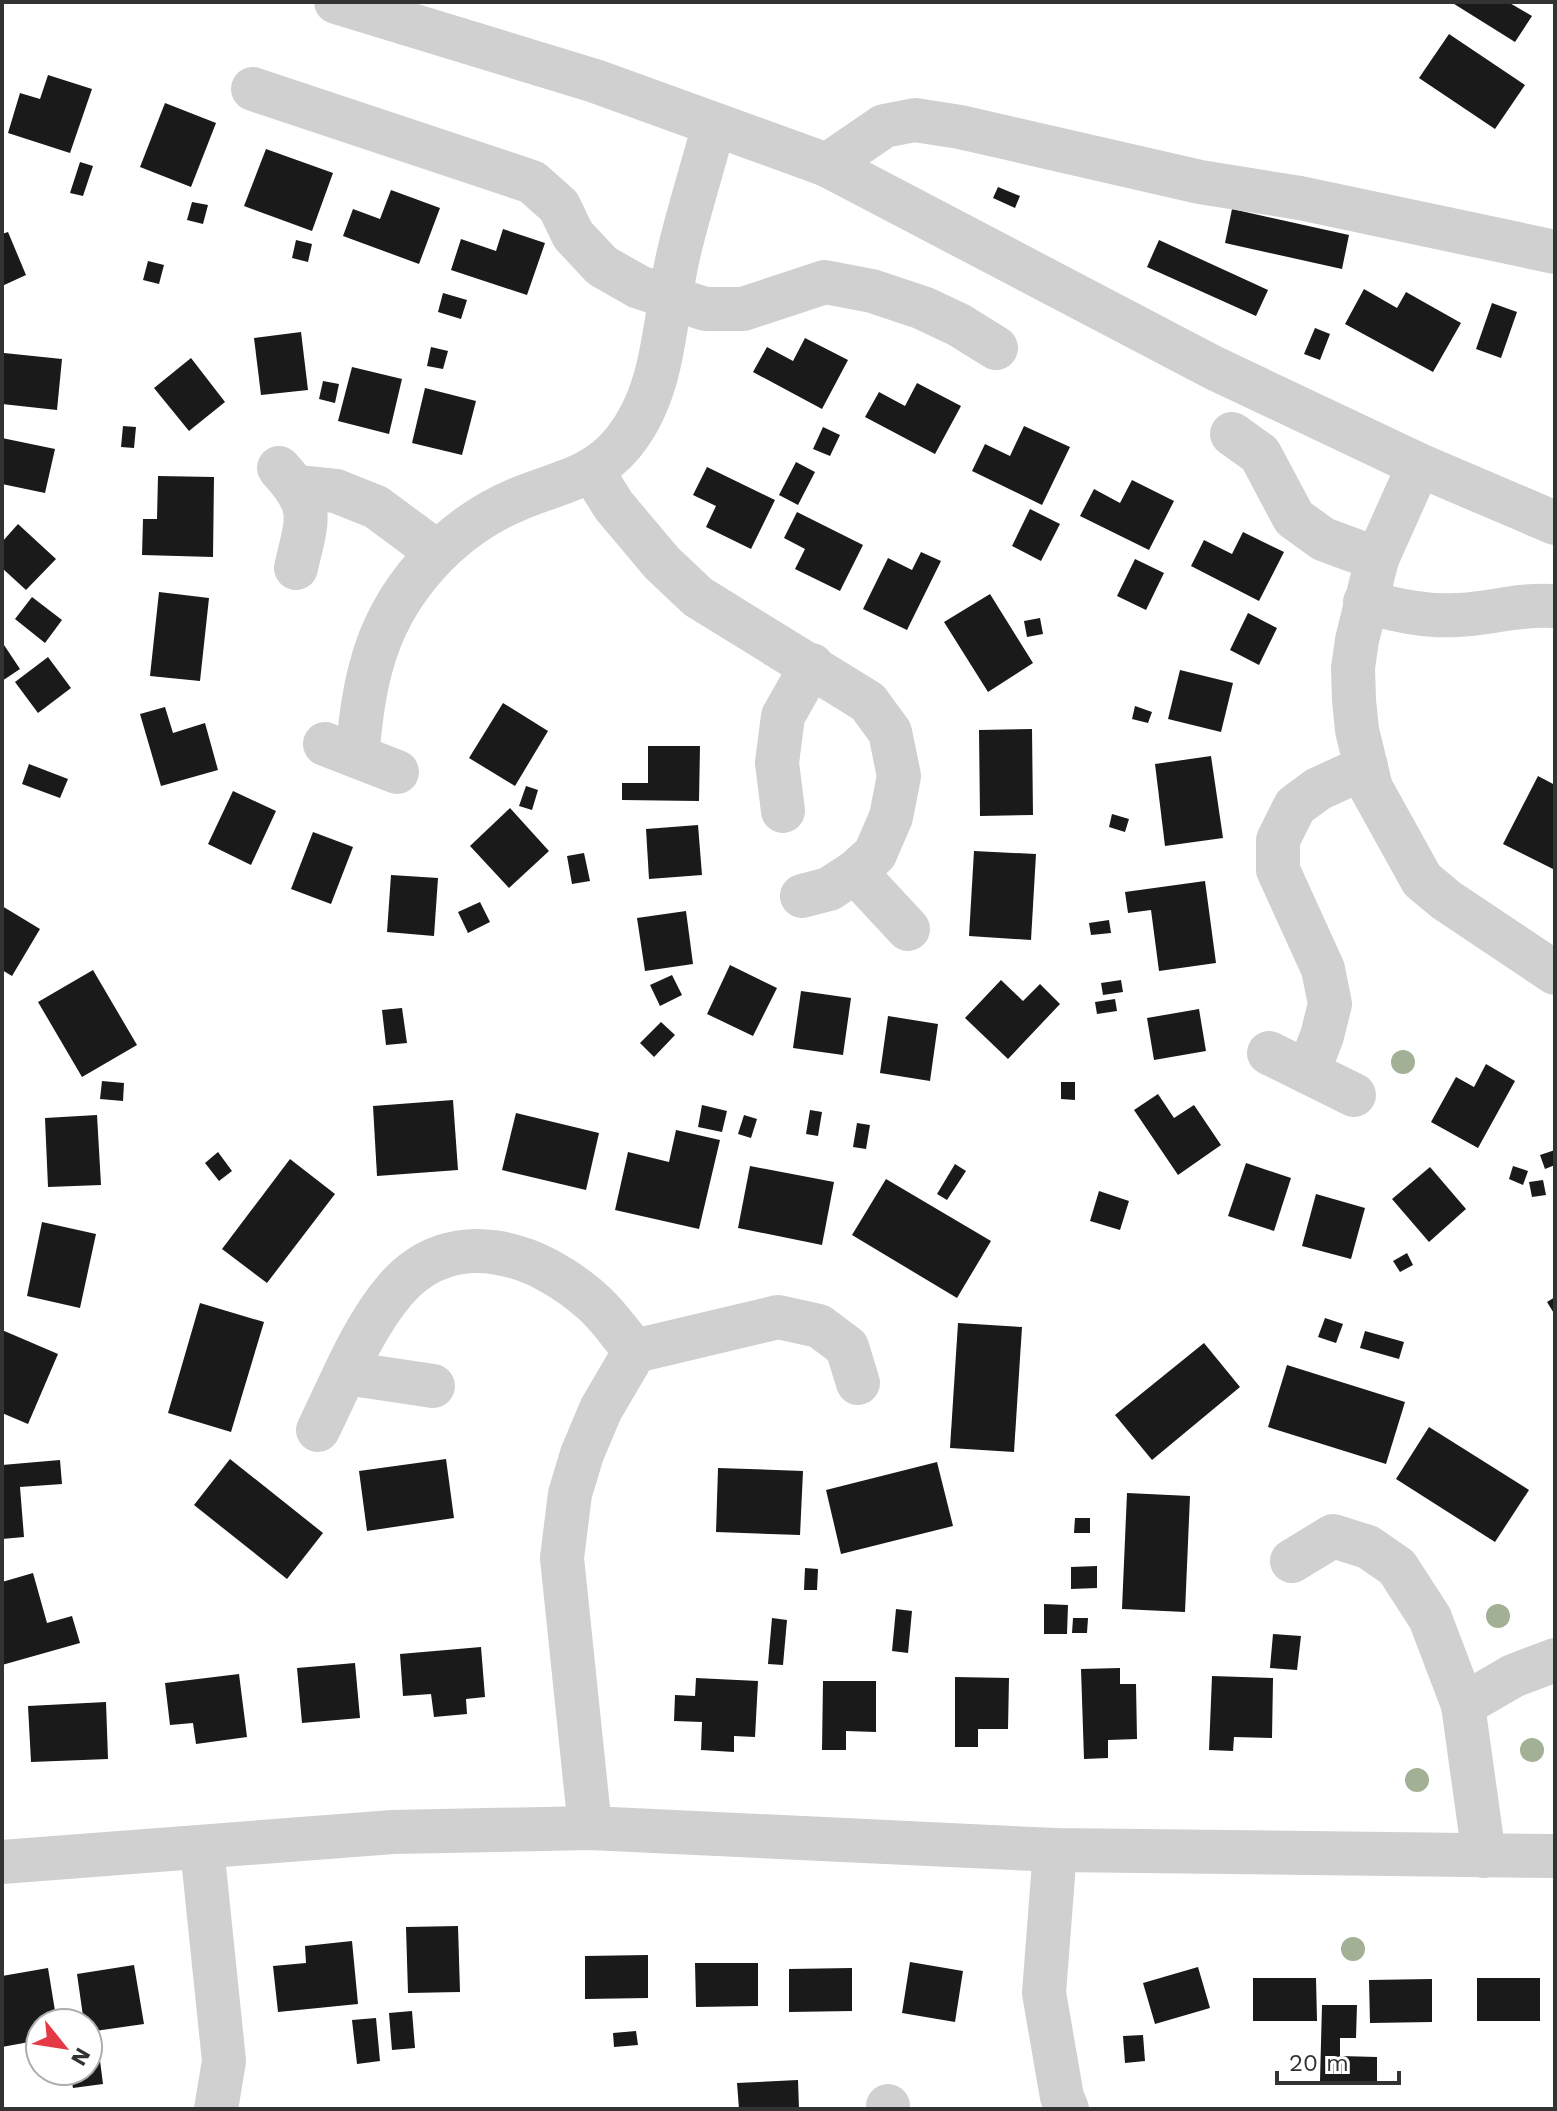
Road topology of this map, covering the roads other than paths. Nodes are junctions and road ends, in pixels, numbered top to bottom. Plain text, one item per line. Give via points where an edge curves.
1 (336, 2) edge
2 (253, 89) dead end
3 (714, 125) junction
4 (827, 165) junction
5 (1555, 252) edge
6 (670, 297) junction
7 (996, 348) dead end
8 (1232, 434) dead end
9 (1419, 465) junction
10 (592, 471) junction
11 (1555, 523) edge
12 (437, 552) junction
13 (1377, 559) junction
14 (296, 568) dead end
15 (1365, 602) junction
16 (1551, 606) dead end
17 (812, 665) junction
18 (1366, 767) junction
19 (397, 772) dead end
20 (792, 793) dead end
21 (855, 872) junction
22 (802, 896) dead end
23 (908, 929) dead end
24 (1555, 973) edge
25 (1269, 1053) dead end
26 (1308, 1072) junction
27 (1354, 1095) dead end
28 (635, 1351) junction
29 (346, 1373) junction
30 (858, 1383) dead end
31 (433, 1386) dead end
32 (318, 1430) dead end
33 (1292, 1561) dead end
34 (1555, 1660) edge
35 (1463, 1705) junction
36 (590, 1828) junction
37 (202, 1848) junction
38 (1055, 1850) junction
39 (1484, 1856) junction
40 (1555, 1856) edge
41 (2, 1862) edge
42 (216, 2109) edge
43 (1067, 2109) edge

1 - 3 street via 595,81
2 - 6 street via 352,138 532,182 559,206 573,235 602,266
3 - 4 street
3 - 6 street
4 - 5 street via 884,126 915,120
4 - 9 street via 1214,368
6 - 7 street via 705,309 743,309 825,282 872,291 897,320 959,325
6 - 10 street via 665,345 646,405 623,443
8 - 13 street via 1260,454 1294,518 1323,539
9 - 11 street
9 - 13 street
10 - 12 street via 521,498
10 - 17 street via 614,506 698,597
12 - 14 street via 376,507 287,477 308,517
12 - 19 street via 391,616 371,663 361,710 341,750
13 - 15 street
15 - 16 street via 1418,615
15 - 18 street via 1353,668 1357,730
17 - 20 street via 783,716 777,763
17 - 21 street via 868,702 890,732 899,776 891,817 875,854
18 - 24 street via 1371,788 1422,880
18 - 26 street via 1295,806 1278,840 1278,870 1323,969 1330,1004
21 - 22 street via 829,889
21 - 23 street
25 - 26 street
26 - 27 street
28 - 29 street via 596,1305 553,1272 496,1252 457,1251 421,1266 396,1289
28 - 30 street via 778,1317 819,1326 847,1347
28 - 36 street via 582,1454 570,1494 562,1558
29 - 31 street
29 - 32 street
33 - 35 street via 1333,1536 1368,1547 1397,1567 1430,1618
34 - 35 street via 1513,1676
35 - 39 street
36 - 37 street via 393,1832
36 - 38 street
37 - 41 street
37 - 42 street via 224,2061
38 - 39 street
38 - 43 street via 1044,1993
39 - 40 street

